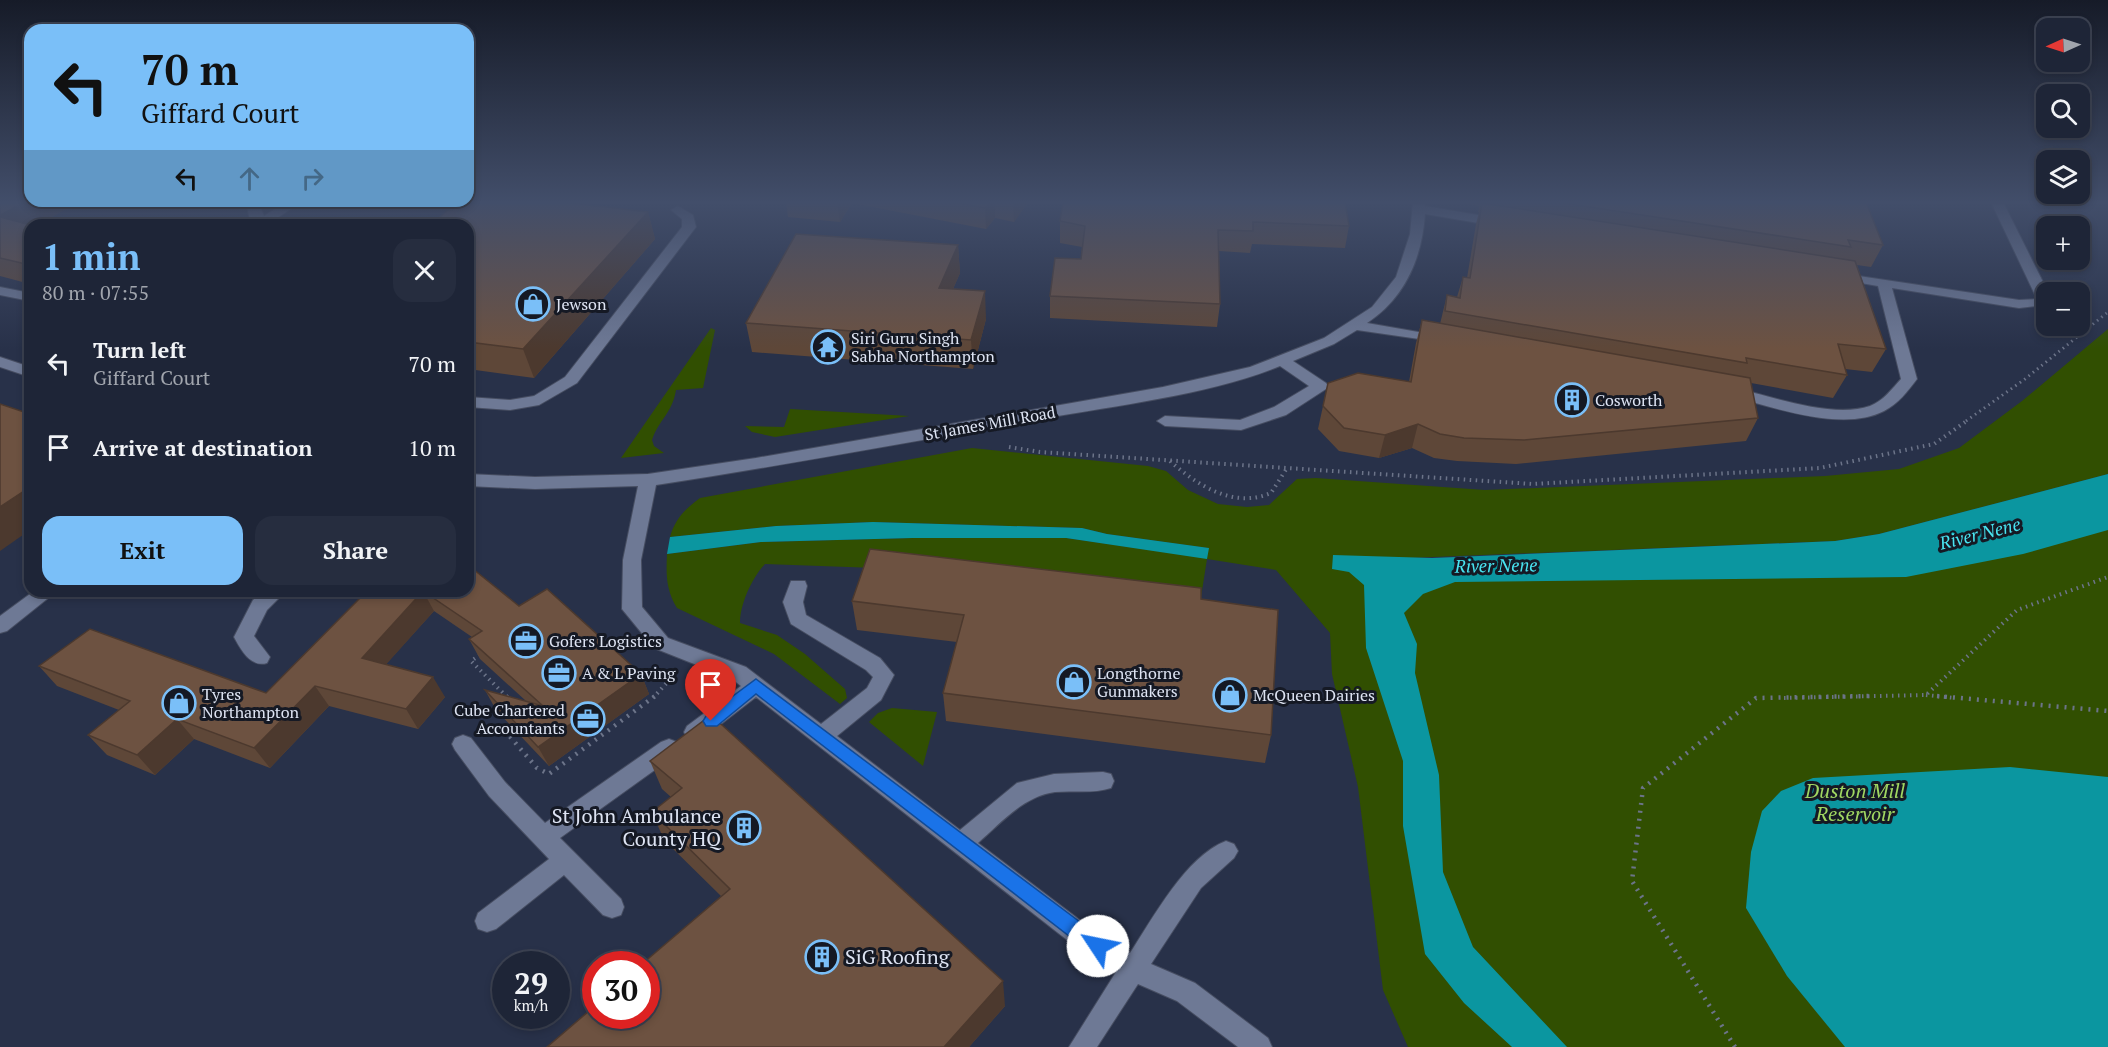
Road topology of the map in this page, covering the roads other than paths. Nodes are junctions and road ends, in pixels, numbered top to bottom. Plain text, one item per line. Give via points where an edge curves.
1 (671, 251) edge
2 (1412, 251) edge
3 (2021, 251) edge
4 (1824, 273) edge
5 (1884, 283) junction
6 (0, 291) edge
7 (24, 296) edge
8 (1355, 325) junction
9 (1461, 344) edge
10 (1283, 361) junction
11 (0, 362) edge
12 (24, 368) edge
13 (1716, 389) edge
14 (474, 402) edge
15 (1165, 421) dead end
16 (474, 480) edge
17 (648, 480) junction
18 (798, 586) dead end
19 (39, 597) edge
20 (269, 597) edge
21 (0, 626) edge
22 (260, 657) dead end
23 (756, 686) junction
24 (821, 736) junction
25 (463, 744) dead end
26 (1103, 781) dead end
27 (543, 837) junction
28 (961, 843) junction
29 (1226, 851) dead end
30 (565, 860) junction
31 (612, 907) dead end
32 (487, 921) dead end
33 (1133, 969) junction
34 (1251, 1045) edge
35 (1082, 1047) edge

1 - 14 street via 571,380 539,400 510,405
2 - 8 street, St James Mill Road via 1403,278 1377,310
3 - 5 street via 2045,301 2019,304
4 - 5 street
5 - 13 street via 1909,379 1892,400 1860,414 1792,407
6 - 7 street
8 - 9 street
8 - 10 street, St James Mill Road
10 - 15 street via 1320,386 1280,411 1241,425
10 - 17 street, St James Mill Road via 1163,392
11 - 12 street
16 - 17 street, St James Mill Road
17 - 23 street via 632,560 632,609 660,643 739,673
18 - 24 street via 792,602 798,619 873,664 884,675 874,694
19 - 21 street
20 - 22 street via 260,605 244,637
23 - 24 street
23 - 27 street
24 - 28 street
25 - 27 street
26 - 28 street via 1054,783 1025,790
27 - 30 street
28 - 33 street via 1080,935
29 - 33 street via 1193,880
30 - 31 street
30 - 32 street
33 - 34 street via 1186,992
33 - 35 street

